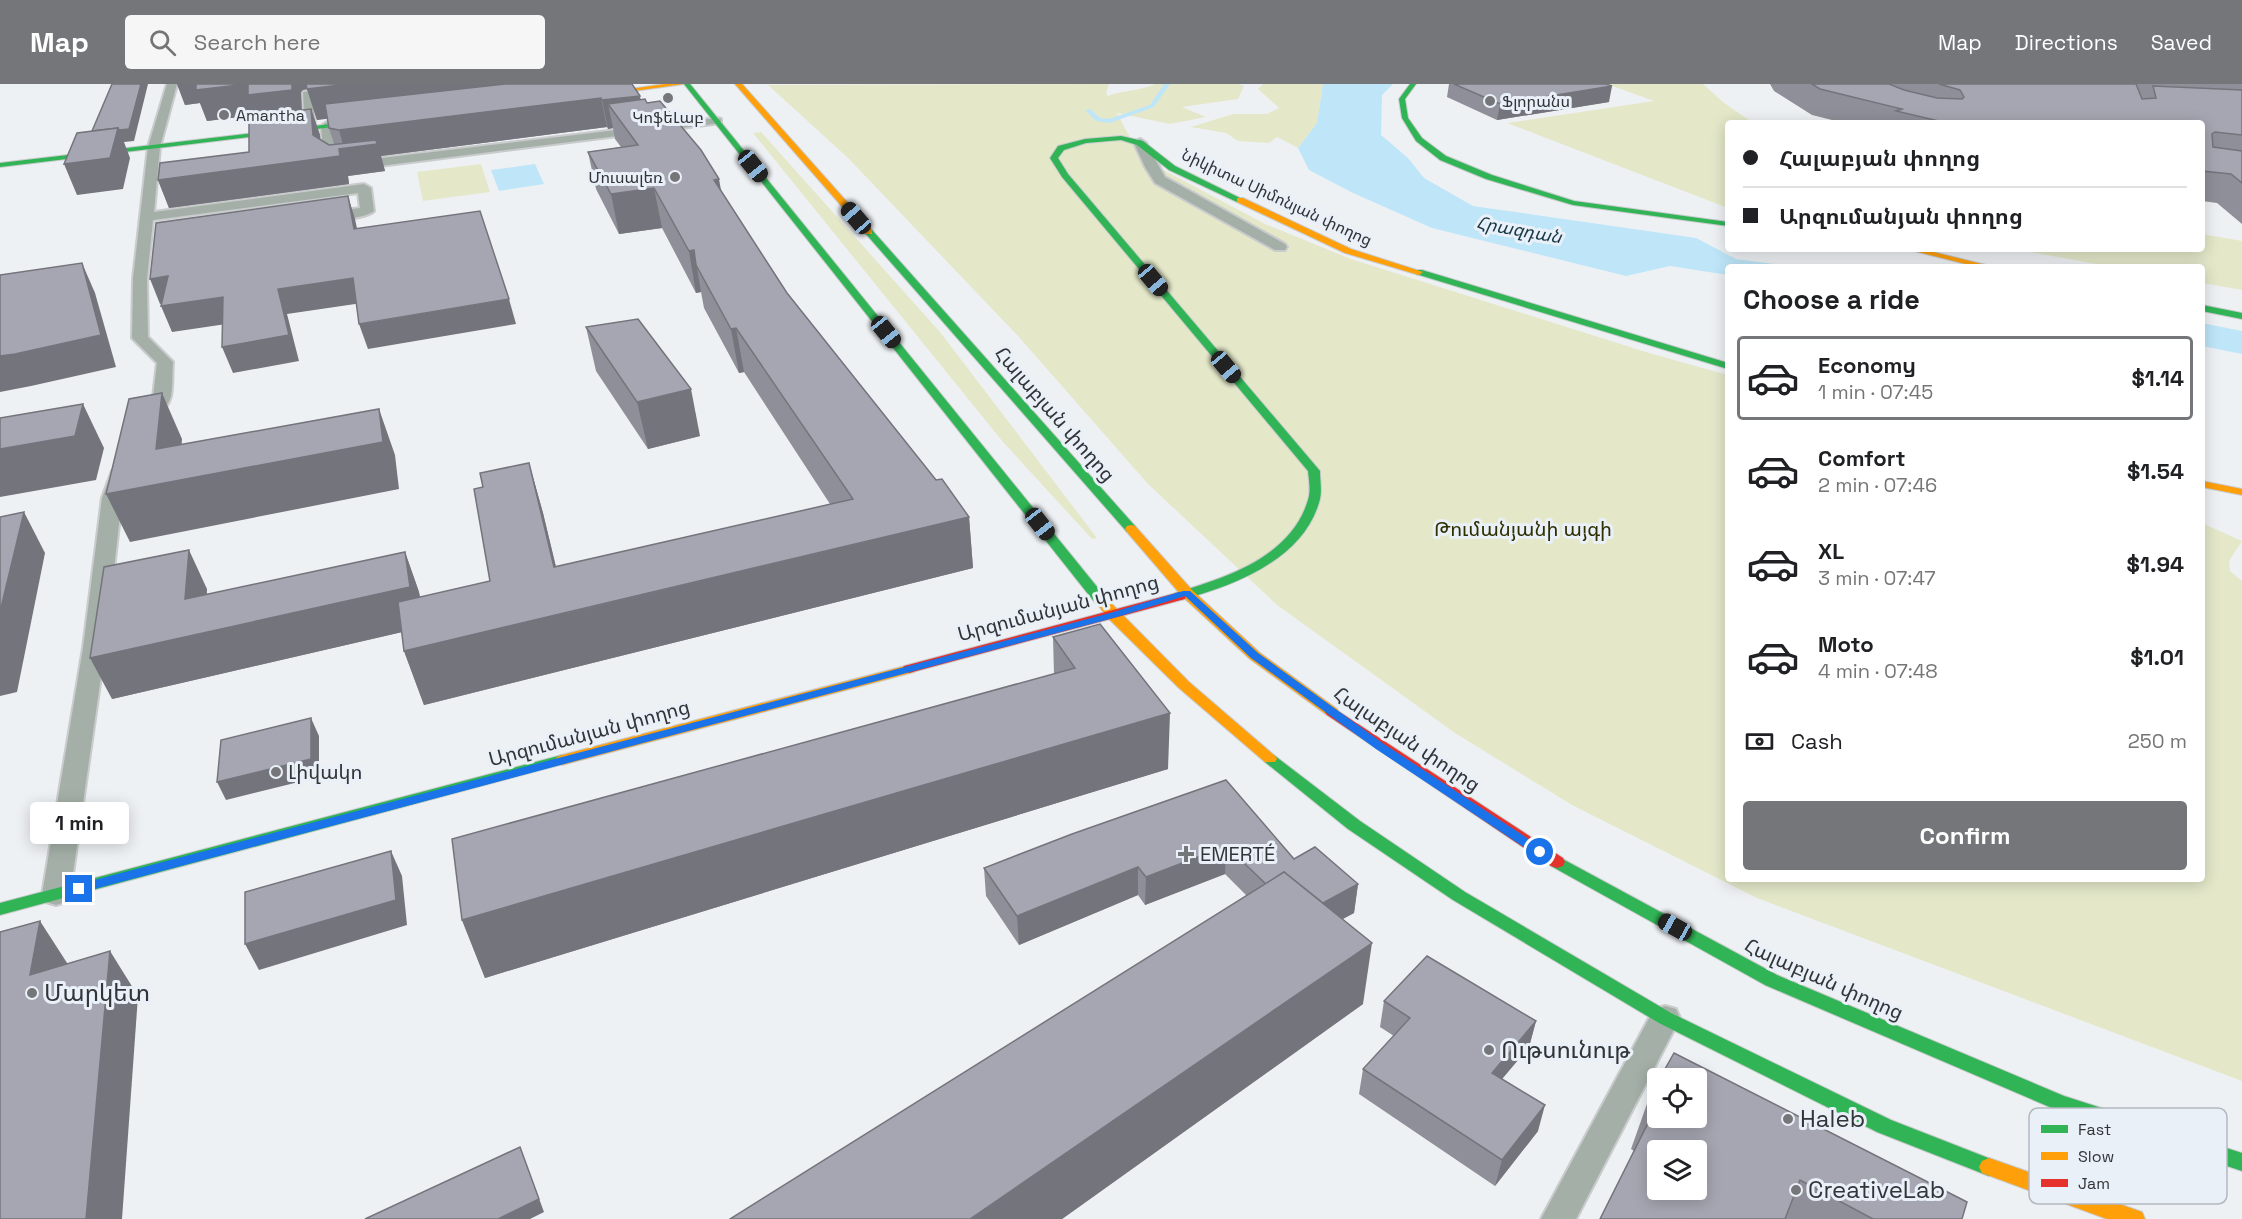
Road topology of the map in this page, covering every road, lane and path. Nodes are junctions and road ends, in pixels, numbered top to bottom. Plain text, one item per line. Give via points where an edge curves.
1 (393, 84) edge
2 (681, 84) edge
3 (687, 84) edge
4 (738, 84) edge
5 (1413, 84) edge
6 (339, 87) edge
7 (173, 89) edge
8 (572, 97) edge
9 (386, 119) edge
10 (717, 121) junction
11 (327, 126) junction
12 (309, 128) junction
13 (1140, 143) junction
14 (154, 147) junction
15 (0, 165) edge
16 (147, 218) junction
17 (309, 219) edge
18 (1725, 225) edge
19 (1280, 247) dead end
20 (1923, 252) edge
21 (1977, 264) edge
22 (2205, 309) edge
23 (2242, 316) edge
24 (1725, 365) edge
25 (136, 431) edge
26 (123, 459) edge
27 (2205, 485) edge
28 (2242, 492) edge
29 (1186, 593) junction
30 (1113, 615) junction
31 (56, 895) junction
32 (0, 909) edge
33 (1665, 1018) junction
34 (2077, 1108) edge
35 (2227, 1157) edge
36 (2242, 1162) edge
37 (2029, 1193) edge
38 (2056, 1206) edge
39 (1558, 1219) edge
40 (2135, 1219) edge

1 - 6 lane
2 - 8 main road
3 - 10 main road
4 - 29 main road, Հալաբյան փողոց
5 - 18 main road via 1402,99 1405,118 1419,139 1443,158 1573,203
6 - 12 lane via 307,94
7 - 14 lane
9 - 11 main road
10 - 11 lane via 601,141 339,166 330,161
10 - 30 main road
11 - 12 main road
12 - 14 main road
13 - 19 lane via 1160,180
13 - 24 main road, Նիկիտա Սիմոնյան փողոց via 1173,168 1348,251
13 - 29 main road, Նիկիտա Սիմոնյան փողոց via 1121,138 1084,141 1061,148 1054,159 1314,471 1314,499 1290,545 1232,579
14 - 15 main road
14 - 16 lane
16 - 17 lane via 364,188 368,211
16 - 25 lane via 150,242 140,279 140,338 165,362 162,398
20 - 21 main road
22 - 23 main road
26 - 31 lane via 112,498 94,648
27 - 28 main road
29 - 30 main road, Արզումանյան փողոց
29 - 34 main road, Հալաբյան փողոց via 1255,656 1389,752 1540,852 1771,980
30 - 31 main road, Արզումանյան փողոց
30 - 33 main road via 1240,735 1354,825 1459,896
31 - 32 main road, Արզումանյան փողոց
33 - 37 main road
33 - 39 lane
35 - 36 main road, Հալաբյան փողոց
38 - 40 main road

